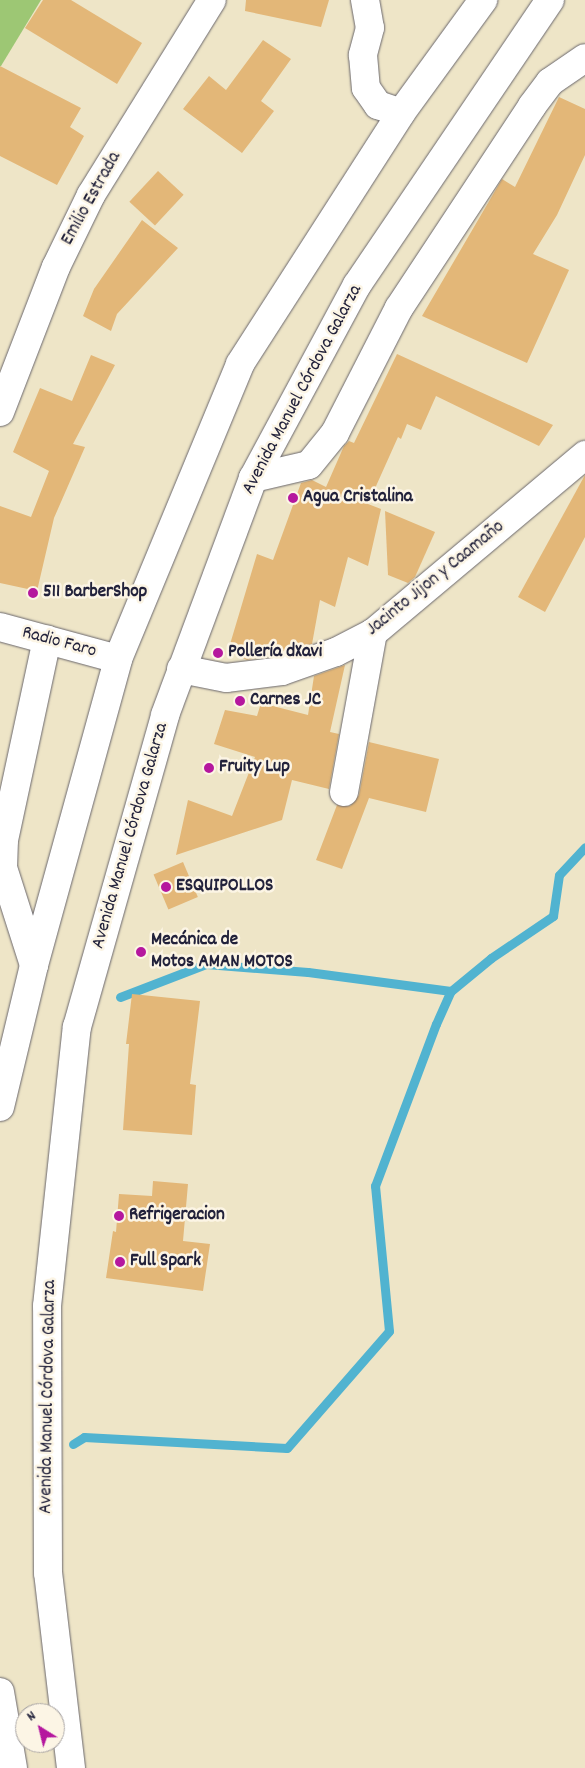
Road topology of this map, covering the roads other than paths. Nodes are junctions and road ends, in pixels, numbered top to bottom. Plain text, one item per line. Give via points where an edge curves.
1 (212, 0) edge
2 (364, 0) edge
3 (483, 0) edge
4 (550, 0) edge
5 (585, 58) edge
6 (402, 113) junction
7 (0, 412) edge
8 (585, 455) edge
9 (253, 478) junction
10 (0, 627) edge
11 (373, 633) junction
12 (47, 640) junction
13 (118, 659) junction
14 (181, 669) junction
15 (344, 792) dead end
16 (34, 965) junction
17 (0, 1107) edge
18 (0, 1692) edge
19 (13, 1768) edge
20 (71, 1768) edge

1 - 7 main road, Emilio Estrada via 91,195 56,267
2 - 6 main road via 370,28 363,55 366,88 378,105
3 - 6 main road
4 - 9 main road, Avenida Manuel Córdova Galarza via 357,285
5 - 9 main road via 550,82 532,106 399,308 335,433 308,465
6 - 13 main road via 240,364
8 - 11 main road, Jacinto Jijon y Caamaño
9 - 14 main road, Avenida Manuel Córdova Galarza
10 - 12 main road, Radio Faro
11 - 14 main road, Jacinto Jijon y Caamaño via 336,652 282,671 226,678
11 - 15 main road
12 - 13 main road, Radio Faro
12 - 16 main road via 4,840 3,868
13 - 16 main road
14 - 20 main road, Avenida Manuel Córdova Galarza via 165,715 77,1027 47,1306 48,1573
16 - 17 main road
18 - 19 main road

